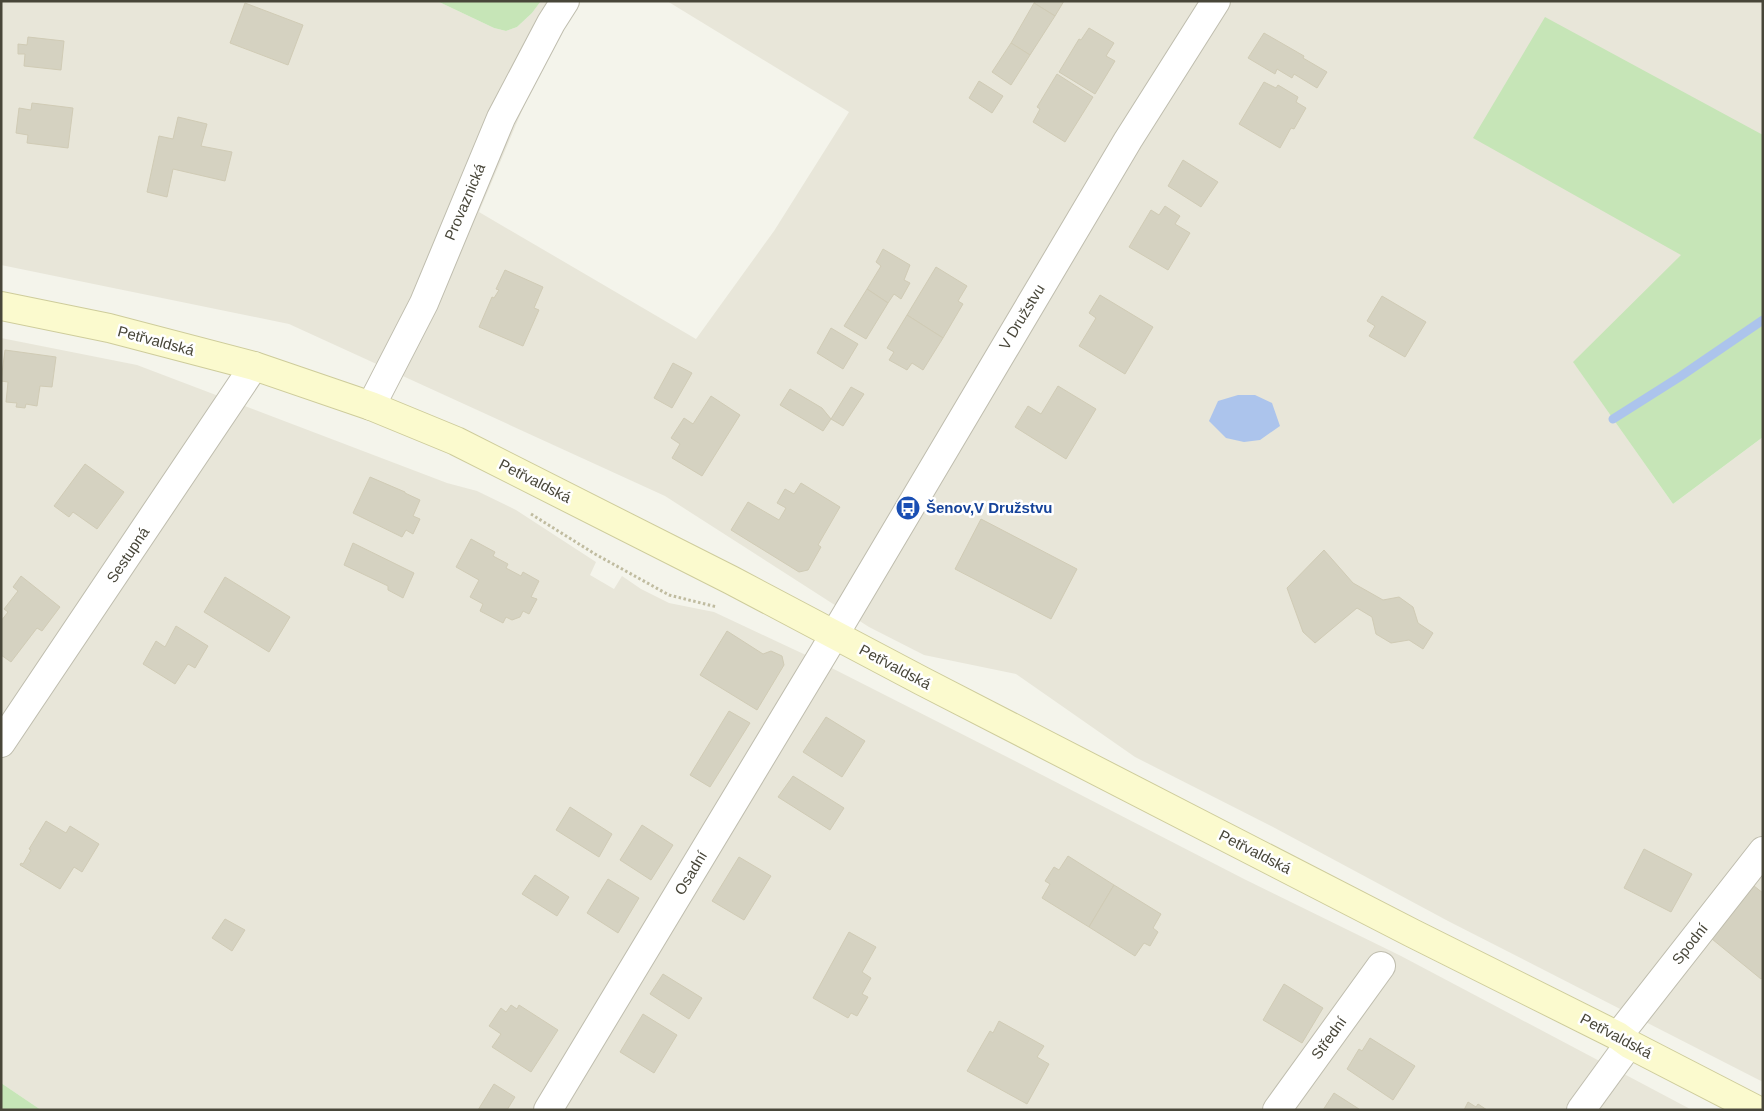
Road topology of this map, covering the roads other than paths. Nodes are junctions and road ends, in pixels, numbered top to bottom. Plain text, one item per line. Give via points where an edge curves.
1 (566, 1) edge
2 (1216, 1) edge
3 (1, 306) edge
4 (254, 366) junction
5 (371, 406) junction
6 (834, 636) junction
7 (1, 743) edge
8 (1763, 851) edge
9 (1380, 966) dead end
10 (1623, 1040) junction
11 (548, 1110) edge
12 (1277, 1110) edge
13 (1581, 1110) edge
14 (1757, 1110) edge

1 - 5 street, Provaznická via 501,118 424,303
2 - 6 street, V Družstvu via 1128,140
3 - 4 main road, Petřvaldská via 109,328
4 - 5 main road, Petřvaldská
4 - 7 street, Sestupná
5 - 6 main road, Petřvaldská via 456,441
6 - 10 main road, Petřvaldská
6 - 11 street, Osadní
8 - 10 street, Spodní
9 - 12 street, Střední
10 - 13 street, Spodní
10 - 14 main road, Petřvaldská

